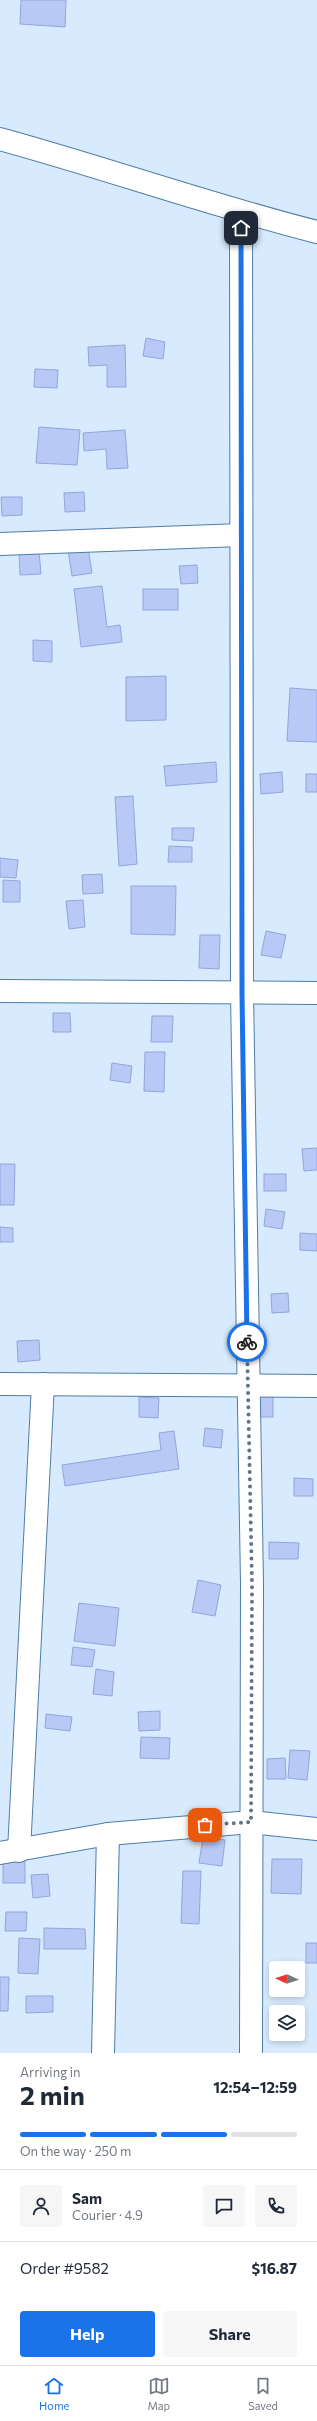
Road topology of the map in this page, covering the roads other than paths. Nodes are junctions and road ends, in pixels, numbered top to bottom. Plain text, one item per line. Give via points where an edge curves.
1 (0, 140) edge
2 (241, 213) junction
3 (317, 232) edge
4 (241, 535) junction
5 (0, 544) edge
6 (0, 991) edge
7 (242, 993) junction
8 (317, 993) edge
9 (0, 1384) edge
10 (43, 1384) junction
11 (248, 1385) junction
12 (317, 1386) edge
13 (251, 1822) junction
14 (317, 1829) edge
15 (108, 1834) junction
16 (9, 1852) edge
17 (103, 2053) edge
18 (251, 2053) edge

1 - 2 street via 61,156
2 - 3 street
2 - 4 street
4 - 5 street
4 - 7 street
6 - 7 street
7 - 8 street
7 - 11 street
9 - 10 street
10 - 11 street
10 - 16 street
11 - 12 street
11 - 13 street via 252,1583
13 - 14 street
13 - 15 street
13 - 18 street
15 - 16 street
15 - 17 street

